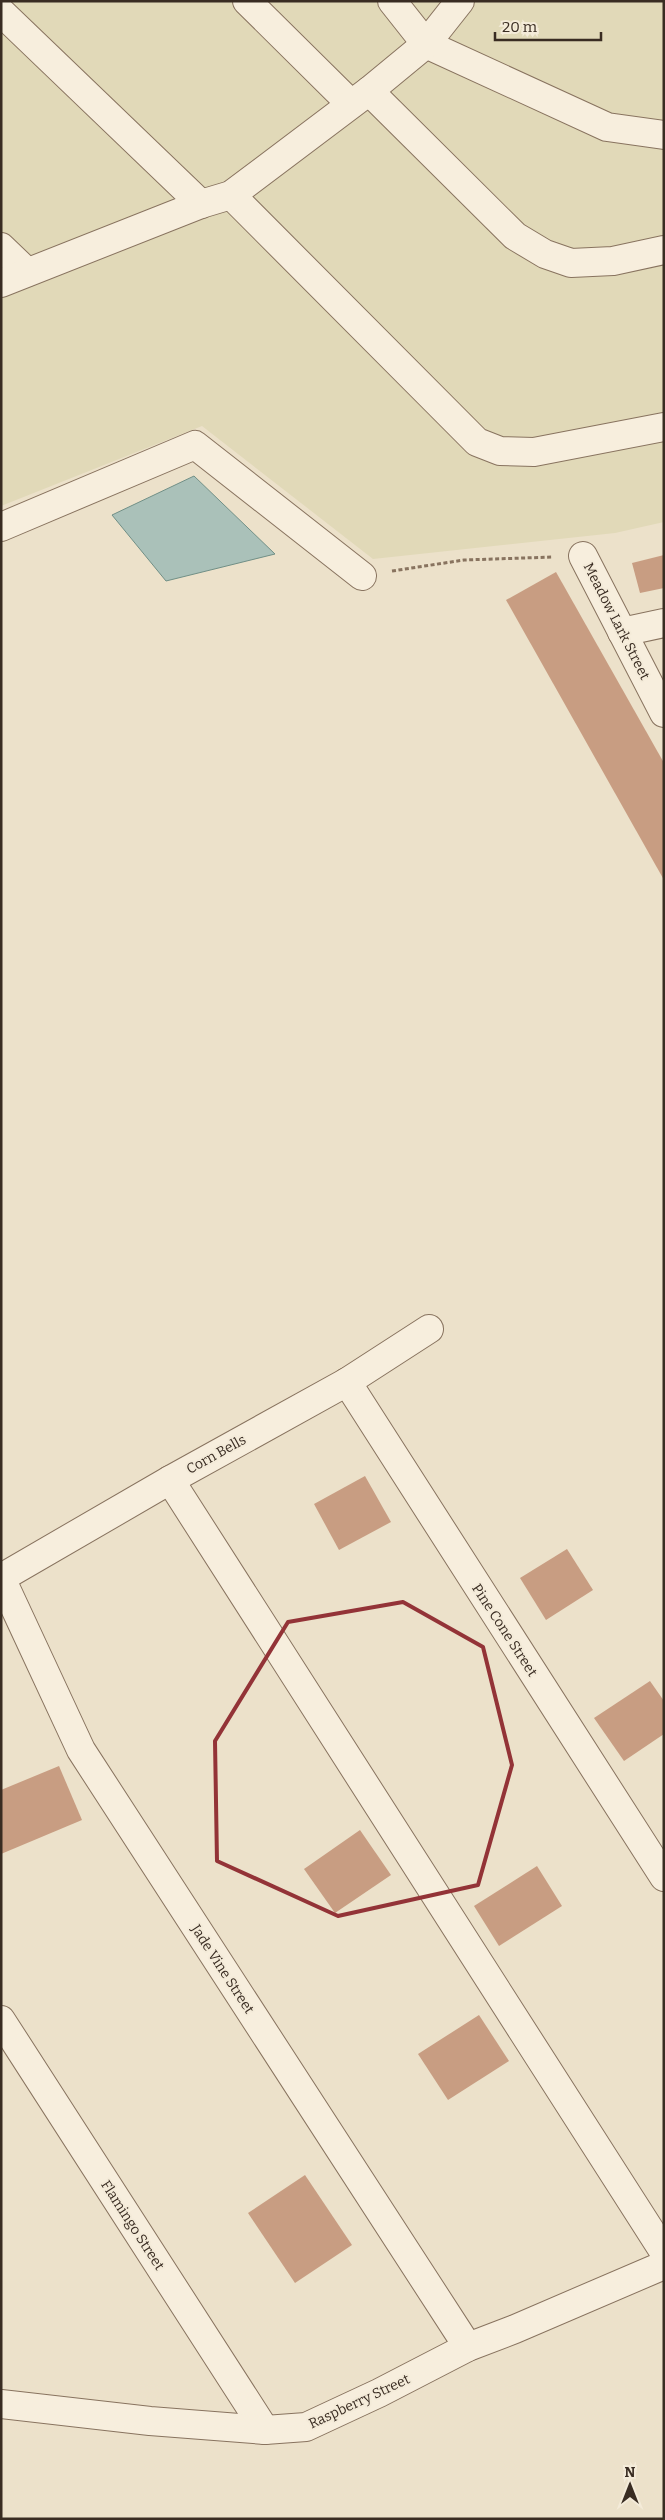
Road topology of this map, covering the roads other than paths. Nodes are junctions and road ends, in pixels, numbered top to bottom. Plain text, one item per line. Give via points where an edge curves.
1 (247, 1) edge
2 (392, 1) edge
3 (460, 1) edge
4 (1, 12) edge
5 (426, 44) junction
6 (360, 97) junction
7 (664, 135) edge
8 (231, 195) junction
9 (201, 204) junction
10 (1, 247) edge
11 (664, 250) edge
12 (27, 272) junction
13 (1, 283) edge
14 (664, 427) edge
15 (1, 527) edge
16 (583, 556) road end
17 (362, 576) road end
18 (664, 623) edge
19 (622, 632) junction
20 (664, 714) edge
21 (429, 1329) dead end
22 (346, 1382) junction
23 (170, 1480) junction
24 (1, 1578) edge
25 (664, 1877) edge
26 (1, 2020) edge
27 (664, 2252) edge
28 (664, 2265) edge
29 (468, 2347) junction
30 (1, 2404) edge
31 (265, 2430) junction

1 - 6 street
2 - 5 street
3 - 5 street
4 - 9 street
5 - 6 street
5 - 7 street via 607,127
6 - 8 street
6 - 11 street via 515,236 545,254 571,263 613,261
8 - 9 street
8 - 14 street via 477,442 500,451 534,452
9 - 12 street
10 - 12 street
12 - 13 street
15 - 17 street via 195,445
16 - 19 street, Meadow Lark Street
18 - 19 street
19 - 20 street, Meadow Lark Street
21 - 22 street, Corn Bells
22 - 23 street, Corn Bells
22 - 25 street, Pine Cone Street
23 - 24 street, Corn Bells
23 - 27 street
24 - 29 street, Jade Vine Street via 81,1750
26 - 31 street, Flamingo Street
28 - 29 street, Raspberry Street
29 - 31 street, Raspberry Street via 379,2394 306,2427
30 - 31 street, Raspberry Street

